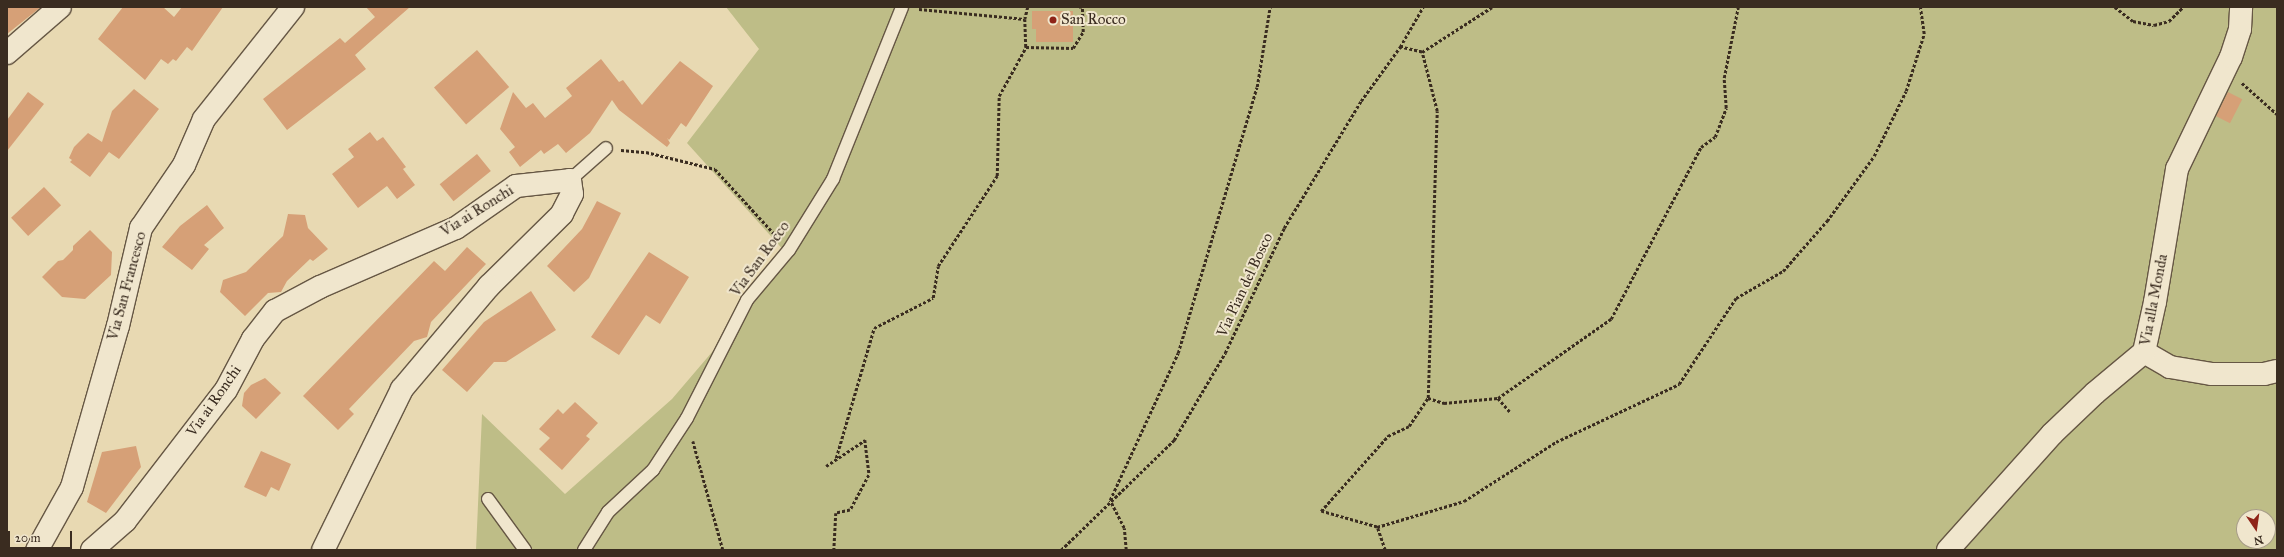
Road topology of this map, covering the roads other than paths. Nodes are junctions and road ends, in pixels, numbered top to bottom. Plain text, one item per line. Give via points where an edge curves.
1 (60, 7) edge
2 (293, 7) edge
3 (902, 7) edge
4 (2241, 7) edge
5 (7, 52) edge
6 (606, 148) road end
7 (570, 180) junction
8 (2144, 352) junction
9 (2277, 371) edge
10 (488, 499) dead end
11 (37, 550) edge
12 (92, 550) edge
13 (323, 550) edge
14 (526, 550) edge
15 (584, 550) edge
16 (1948, 550) edge

1 - 5 street
2 - 11 street, Via San Francesco via 204,119 184,165 141,228 118,326 72,487
3 - 15 lane, Via San Rocco via 833,179 789,250 748,300 687,418 653,470 608,512
4 - 8 street, Via alla Monda via 2240,30 2231,57 2176,169 2155,302
6 - 7 lane
7 - 12 street, Via ai Ronchi via 516,186 456,228 320,287 275,311 253,339 226,390 125,521
7 - 13 street via 572,194 562,214 489,286 402,389
8 - 9 street via 2170,367 2212,374 2264,374
8 - 16 street, Via alla Monda via 2052,434
10 - 14 lane

